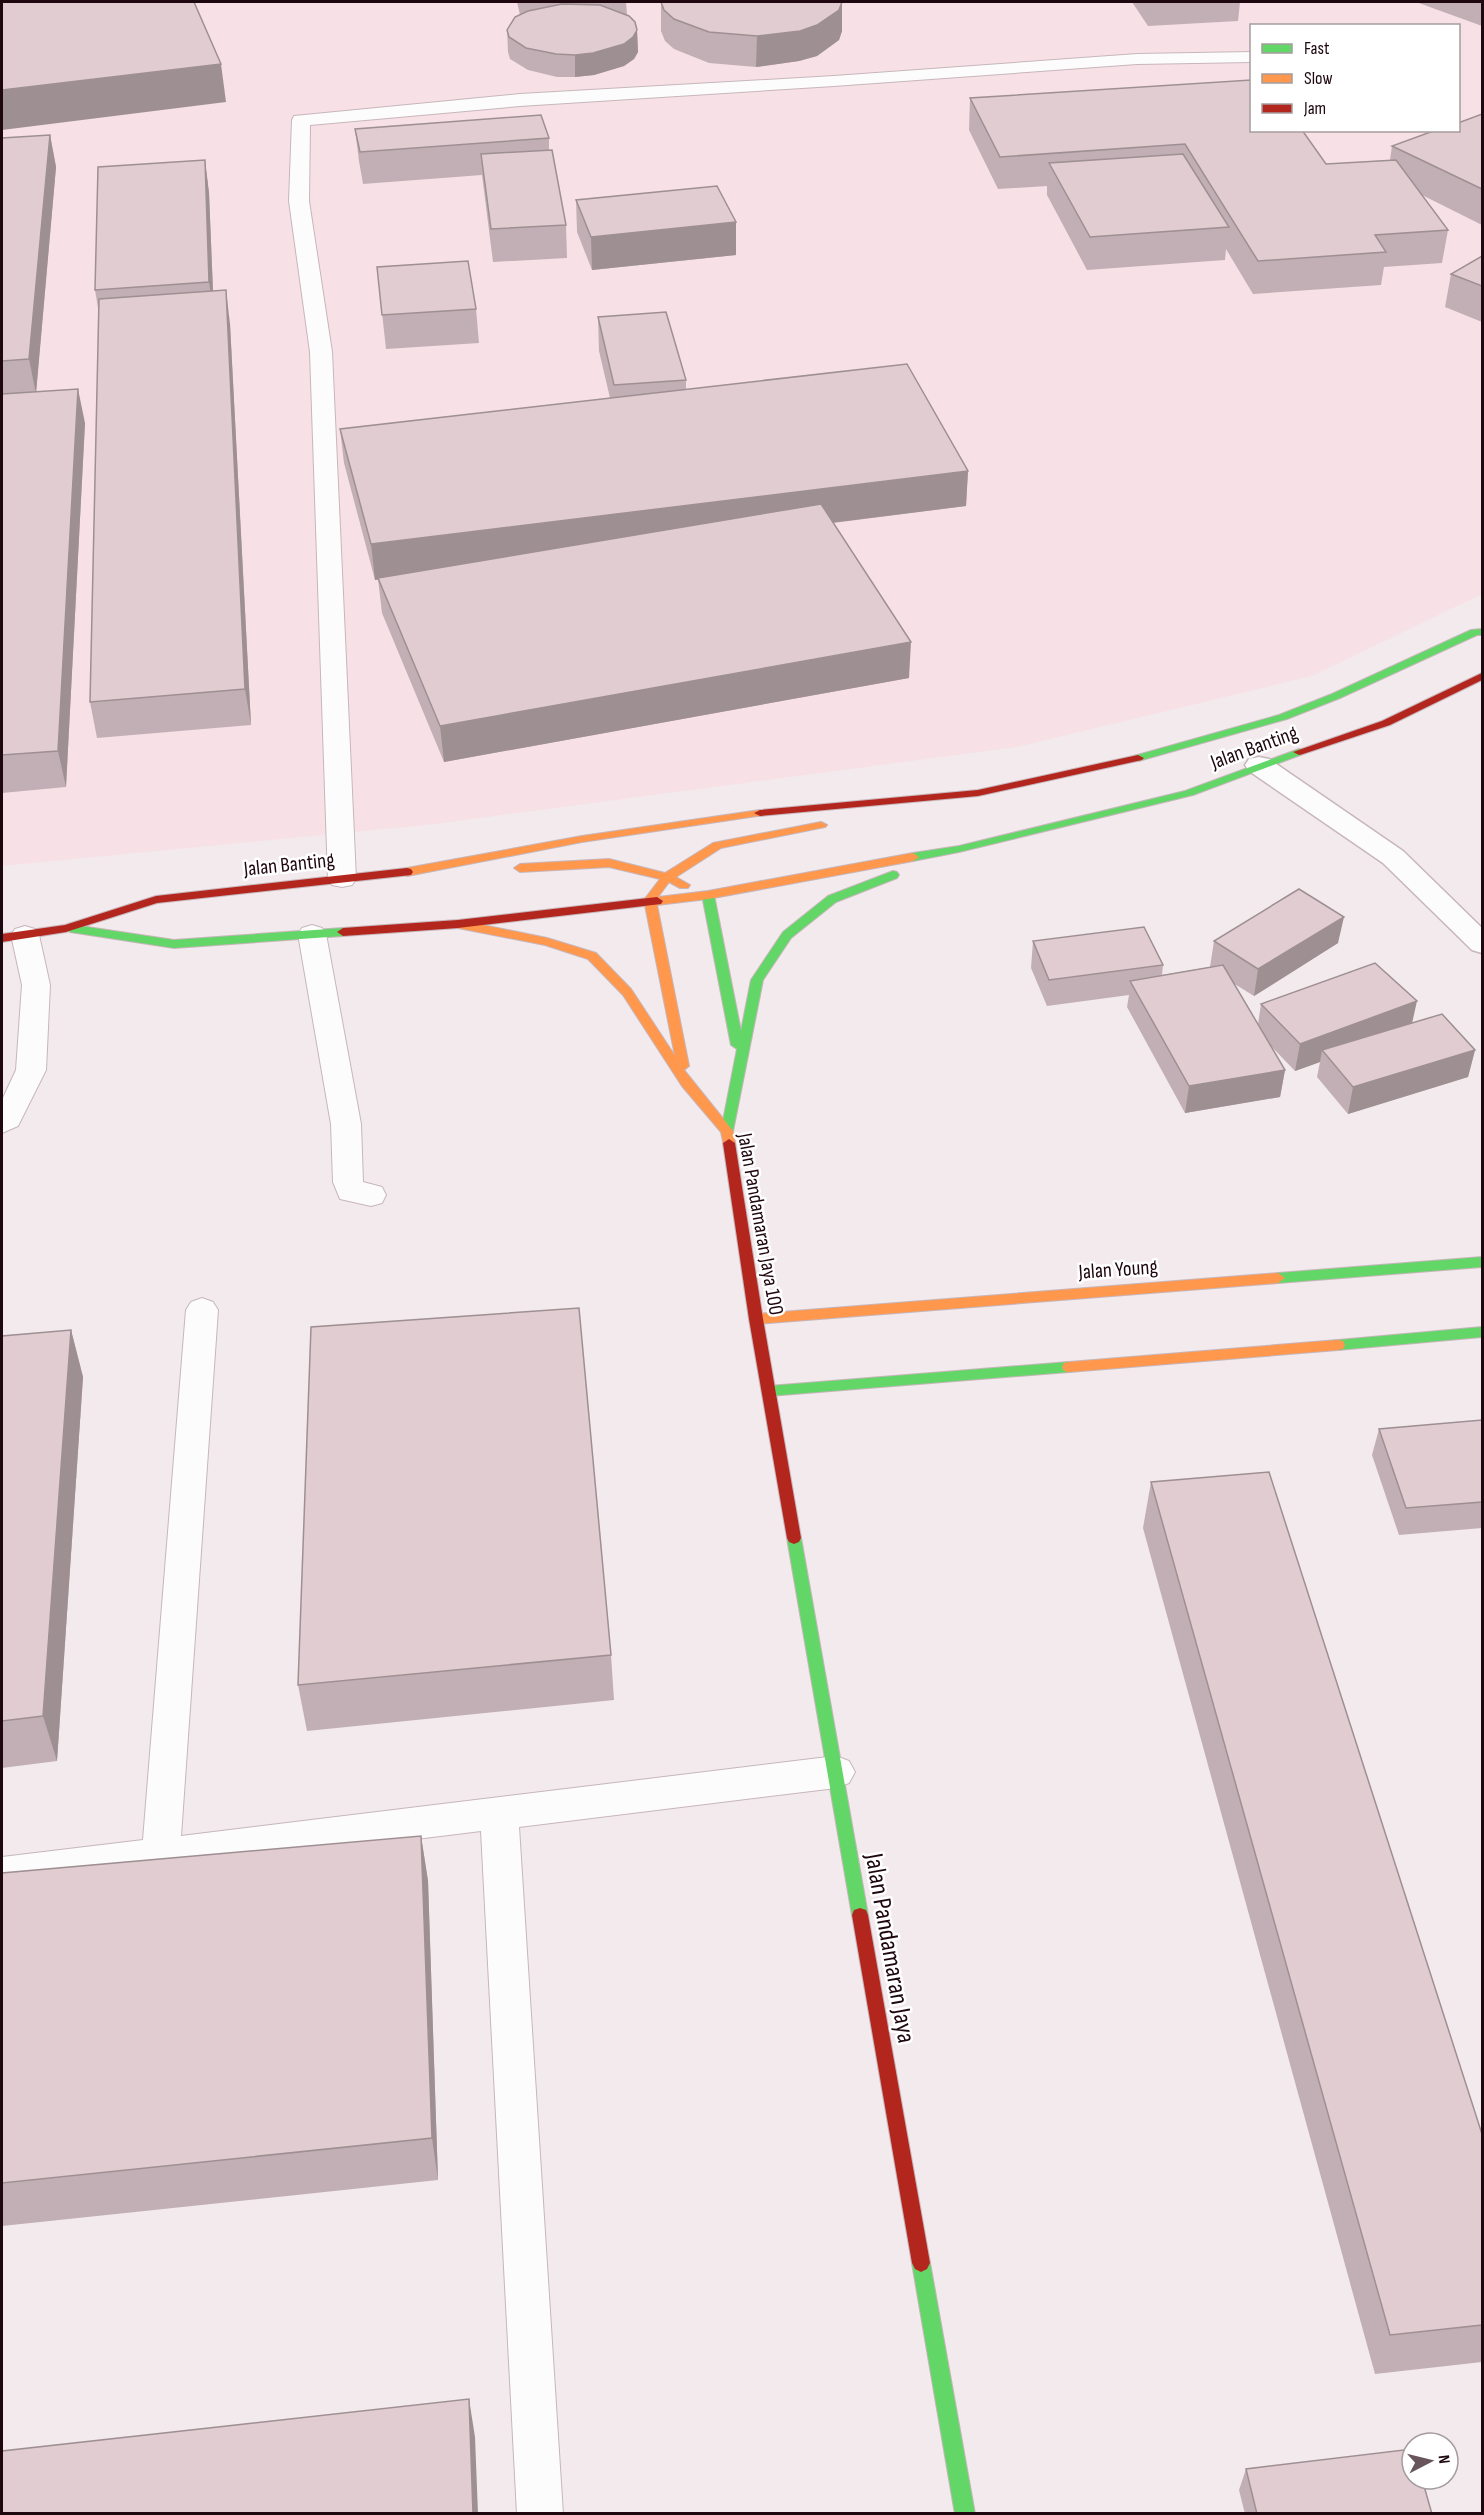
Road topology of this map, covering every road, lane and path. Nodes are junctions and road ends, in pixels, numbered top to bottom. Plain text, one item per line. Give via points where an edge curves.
1 (1250, 57) edge
2 (1482, 632) edge
3 (1482, 676) edge
4 (1259, 765) junction
5 (978, 793) junction
6 (853, 818) dead end
7 (830, 823) dead end
8 (959, 849) junction
9 (384, 876) junction
10 (667, 878) junction
11 (342, 879) junction
12 (708, 895) junction
13 (651, 900) junction
14 (458, 924) junction
15 (66, 928) junction
16 (312, 934) junction
17 (13, 937) edge
18 (1482, 944) edge
19 (741, 1062) junction
20 (686, 1083) junction
21 (2, 1123) edge
22 (727, 1131) junction
23 (370, 1195) dead end
24 (1482, 1262) edge
25 (202, 1310) dead end
26 (756, 1319) junction
27 (1482, 1332) edge
28 (769, 1391) junction
29 (836, 1772) junction
30 (499, 1814) junction
31 (161, 1854) junction
32 (2, 1874) edge
33 (540, 2514) edge
34 (965, 2514) edge

1 - 11 lane via 1137,59 520,100 301,120 298,201 321,352
2 - 5 main road via 1283,717 1140,758
3 - 4 main road, Jalan Banting via 1386,723
4 - 8 main road, Jalan Banting via 1189,794
4 - 18 street via 1393,857
5 - 6 main road
5 - 9 main road, Jalan Banting via 777,810 582,839
7 - 10 main road via 717,845
8 - 12 main road
8 - 19 main road via 832,899 787,934 757,980
9 - 10 main road via 609,863
9 - 11 main road, Jalan Banting
10 - 12 main road
10 - 13 main road
11 - 15 main road, Jalan Banting via 156,900
12 - 13 main road
12 - 19 main road
13 - 14 main road
13 - 20 main road, Jalan Pandamaran Jaya 100
14 - 16 main road
14 - 20 main road via 547,942 592,956 627,992
15 - 16 main road via 174,944
15 - 17 main road, Jalan Banting
16 - 23 lane via 346,1124 348,1182 351,1191
17 - 21 lane via 36,985 31,1070
19 - 22 main road
20 - 22 main road, Jalan Pandamaran Jaya 100
22 - 26 main road, Jalan Pandamaran Jaya 100
24 - 26 main road, Jalan Young
25 - 31 lane
26 - 28 main road, Jalan Pandamaran Jaya 100
27 - 28 main road
28 - 29 main road, Jalan Pandamaran Jaya
29 - 30 lane
29 - 34 main road, Jalan Pandamaran Jaya
30 - 31 lane
30 - 33 lane
31 - 32 lane

